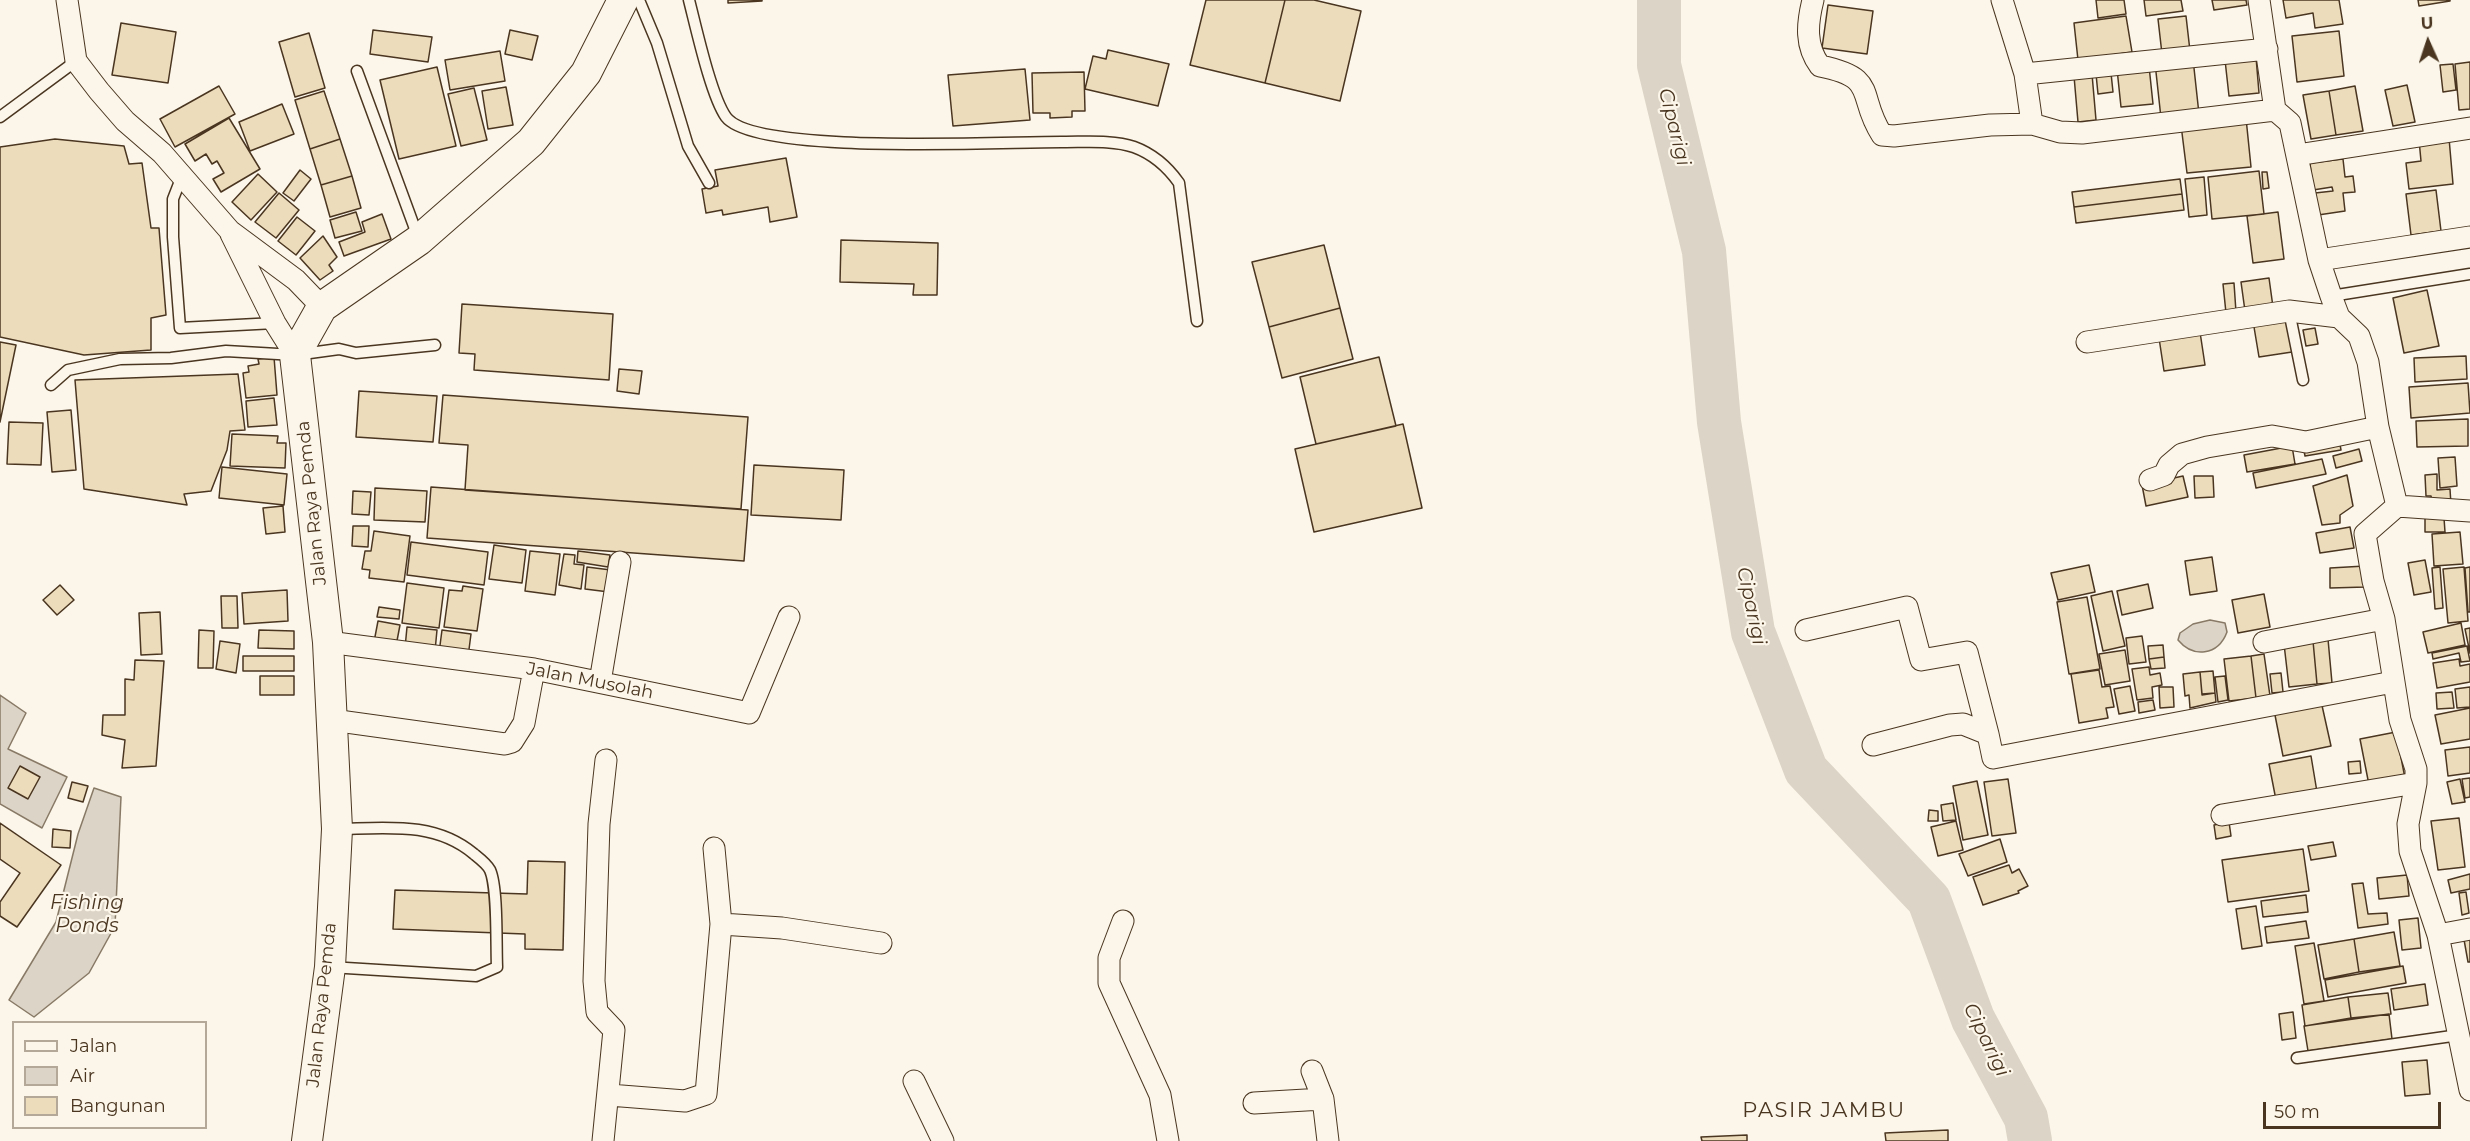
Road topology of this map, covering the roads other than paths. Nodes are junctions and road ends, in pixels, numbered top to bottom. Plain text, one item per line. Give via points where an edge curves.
1 (67, 0) edge
2 (623, 0) edge
3 (639, 0) edge
4 (689, 0) edge
5 (1813, 0) edge
6 (2002, 0) edge
7 (2259, 0) edge
8 (2267, 49) junction
9 (76, 61) junction
10 (357, 71) dead end
11 (2025, 74) junction
12 (2275, 110) junction
13 (0, 117) edge
14 (2032, 124) junction
15 (2470, 128) edge
16 (2297, 154) junction
17 (182, 176) junction
18 (709, 183) dead end
19 (230, 231) junction
20 (2470, 237) edge
21 (419, 240) junction
22 (2319, 260) junction
23 (2470, 274) edge
24 (2331, 296) junction
25 (322, 307) junction
26 (2289, 311) junction
27 (2339, 317) junction
28 (1197, 321) dead end
29 (275, 323) junction
30 (2088, 342) dead end
31 (435, 345) dead end
32 (296, 355) junction
33 (2303, 380) dead end
34 (51, 386) dead end
35 (2378, 427) junction
36 (2150, 480) dead end
37 (2397, 506) junction
38 (2470, 511) edge
39 (620, 562) dead end
40 (789, 617) dead end
41 (2384, 619) junction
42 (1806, 630) dead end
43 (327, 642) junction
44 (2264, 642) dead end
45 (534, 669) junction
46 (600, 682) junction
47 (2393, 682) junction
48 (332, 720) junction
49 (1988, 734) junction
50 (1873, 745) dead end
51 (606, 760) dead end
52 (2416, 783) junction
53 (2222, 815) dead end
54 (337, 829) junction
55 (714, 848) dead end
56 (1123, 921) dead end
57 (721, 924) junction
58 (2470, 929) edge
59 (2438, 935) junction
60 (881, 942) dead end
61 (330, 968) junction
62 (2459, 1035) junction
63 (2297, 1058) dead end
64 (1312, 1071) dead end
65 (914, 1081) dead end
66 (2470, 1089) edge
67 (609, 1095) junction
68 (1323, 1098) junction
69 (1254, 1103) dead end
70 (307, 1141) edge
71 (603, 1141) edge
72 (943, 1141) edge
73 (1168, 1141) edge
74 (1328, 1141) edge

1 - 9 street
2 - 21 main road via 586,73 531,142
3 - 18 lane via 657,43 688,146
4 - 28 lane via 717,96 726,117 736,126 834,142 1097,142 1132,146 1168,168 1179,183
5 - 14 street via 1808,19 1811,54 1820,66 1859,81 1882,135
6 - 11 street
7 - 8 street
8 - 11 street
8 - 12 street
9 - 13 lane
9 - 17 street via 125,121
10 - 21 lane
11 - 14 street
12 - 14 street via 2082,133
12 - 16 street via 2289,123
15 - 16 street
16 - 22 street
17 - 19 street
17 - 29 lane via 173,199 180,328
19 - 25 street via 296,280
19 - 29 street
20 - 22 street
21 - 25 main road
22 - 24 street
23 - 24 lane
24 - 27 street
25 - 32 main road
26 - 27 street
26 - 30 street
26 - 33 lane
27 - 35 street via 2359,336 2368,362
29 - 32 street
31 - 32 lane
32 - 34 lane via 226,351 120,359 68,370
32 - 43 main road, Jalan Raya Pemda
35 - 36 street via 2306,442 2272,436 2207,447 2182,454 2164,475
35 - 37 street
37 - 38 street
37 - 41 street via 2366,534
39 - 46 street
40 - 46 street, Jalan Musolah via 749,713
41 - 44 street
41 - 47 street
42 - 49 street via 1907,607 1922,660 1967,652
43 - 45 street, Jalan Musolah
43 - 48 main road, Jalan Raya Pemda
45 - 46 street, Jalan Musolah
45 - 48 street via 524,723 512,742 485,742
47 - 49 street via 1993,758
47 - 52 street via 2416,769
48 - 54 main road, Jalan Raya Pemda
49 - 50 street via 1963,724 1950,725
51 - 67 street via 599,824 594,981 597,1012 614,1030
52 - 53 street
52 - 59 street via 2408,824 2410,851
54 - 61 main road, Jalan Raya Pemda
54 - 61 lane via 414,828 437,832 461,843 480,859 490,871 494,893 497,967 476,976
55 - 57 street
56 - 73 street via 1109,958 1109,983 1160,1095
57 - 60 street
57 - 67 street via 706,1094 685,1101
58 - 59 street
59 - 62 street
61 - 70 main road, Jalan Raya Pemda
62 - 63 lane
62 - 66 street
64 - 68 street
65 - 72 street
67 - 71 street
68 - 69 street
68 - 74 street

